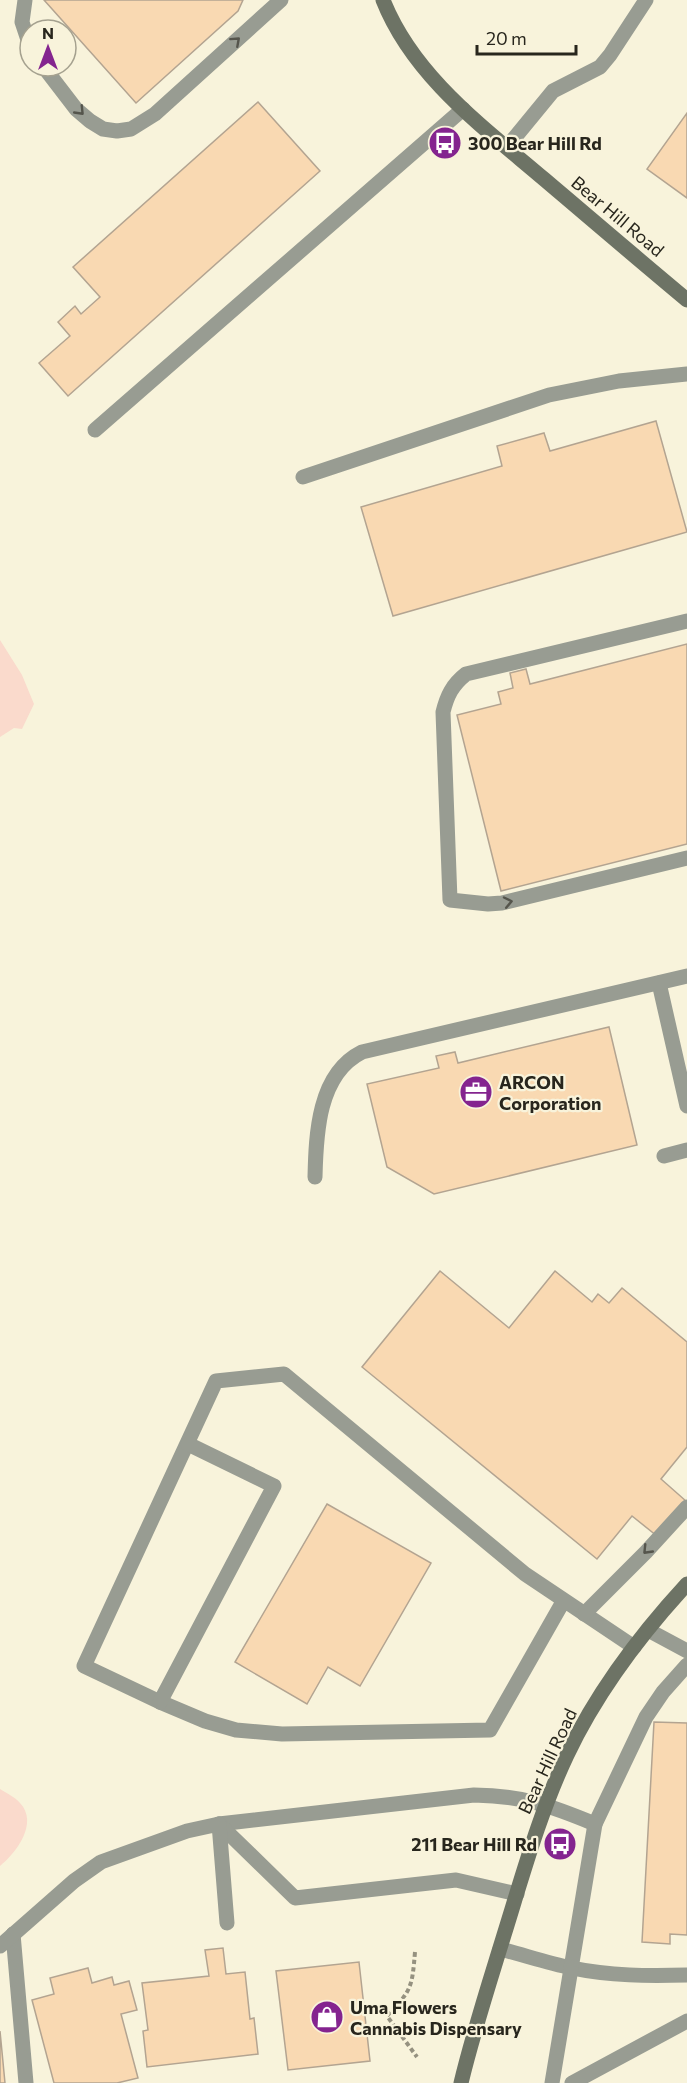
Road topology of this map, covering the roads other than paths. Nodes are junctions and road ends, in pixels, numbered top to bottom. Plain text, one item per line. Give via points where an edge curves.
1 (25, 0) edge
2 (280, 0) edge
3 (383, 0) edge
4 (646, 0) edge
5 (23, 18) edge
6 (52, 78) edge
7 (464, 109) junction
8 (507, 147) junction
9 (687, 300) edge
10 (687, 374) edge
11 (95, 430) dead end
12 (303, 477) dead end
13 (687, 621) edge
14 (687, 858) edge
15 (687, 976) edge
16 (659, 983) junction
17 (687, 1106) edge
18 (687, 1150) edge
19 (664, 1156) dead end
20 (315, 1177) dead end
21 (188, 1444) junction
22 (687, 1508) edge
23 (687, 1584) edge
24 (564, 1600) junction
25 (584, 1614) junction
26 (648, 1630) junction
27 (634, 1647) junction
28 (687, 1651) edge
29 (687, 1665) edge
30 (160, 1702) junction
31 (546, 1804) junction
32 (219, 1824) junction
33 (595, 1824) junction
34 (517, 1894) junction
35 (227, 1923) dead end
36 (13, 1934) junction
37 (0, 1946) edge
38 (500, 1949) junction
39 (571, 1968) junction
40 (687, 1975) edge
41 (687, 2021) edge
42 (26, 2083) edge
43 (461, 2083) edge
44 (552, 2083) edge
45 (572, 2083) edge

1 - 5 lane
6 -> 2 lane via 90,121 103,129 131,129 155,114
3 - 7 street, Bear Hill Road via 396,29 418,61
4 - 8 lane via 600,67 554,90
7 - 8 street, Bear Hill Road
7 - 11 lane
8 - 9 street, Bear Hill Road
10 - 12 lane via 611,382 549,395
13 -> 14 lane via 466,674 447,695 443,712 450,900 502,903
15 - 16 lane
16 - 17 lane
16 - 20 lane via 351,1057 329,1087 316,1146
18 - 19 lane
21 - 24 lane via 216,1381 284,1374 515,1566
21 - 30 lane via 84,1666
21 - 30 lane via 274,1486
22 -> 25 lane
23 - 26 street, Bear Hill Road
24 - 25 lane
24 - 30 lane via 490,1730 252,1732 205,1721
25 - 27 lane
26 - 27 street, Bear Hill Road
26 - 28 lane
27 - 31 street, Bear Hill Road via 577,1736
29 - 33 lane via 646,1717
31 - 32 lane via 511,1796 465,1795
31 - 33 lane
31 - 34 street, Bear Hill Road
32 - 34 lane via 295,1898 456,1880
32 - 35 lane
32 - 36 lane via 187,1831 100,1862
33 - 39 lane
34 - 38 street, Bear Hill Road
36 - 37 lane
36 - 42 lane
38 - 39 lane
38 - 43 street, Bear Hill Road
39 - 40 lane via 618,1974
39 - 44 lane
41 - 45 lane

